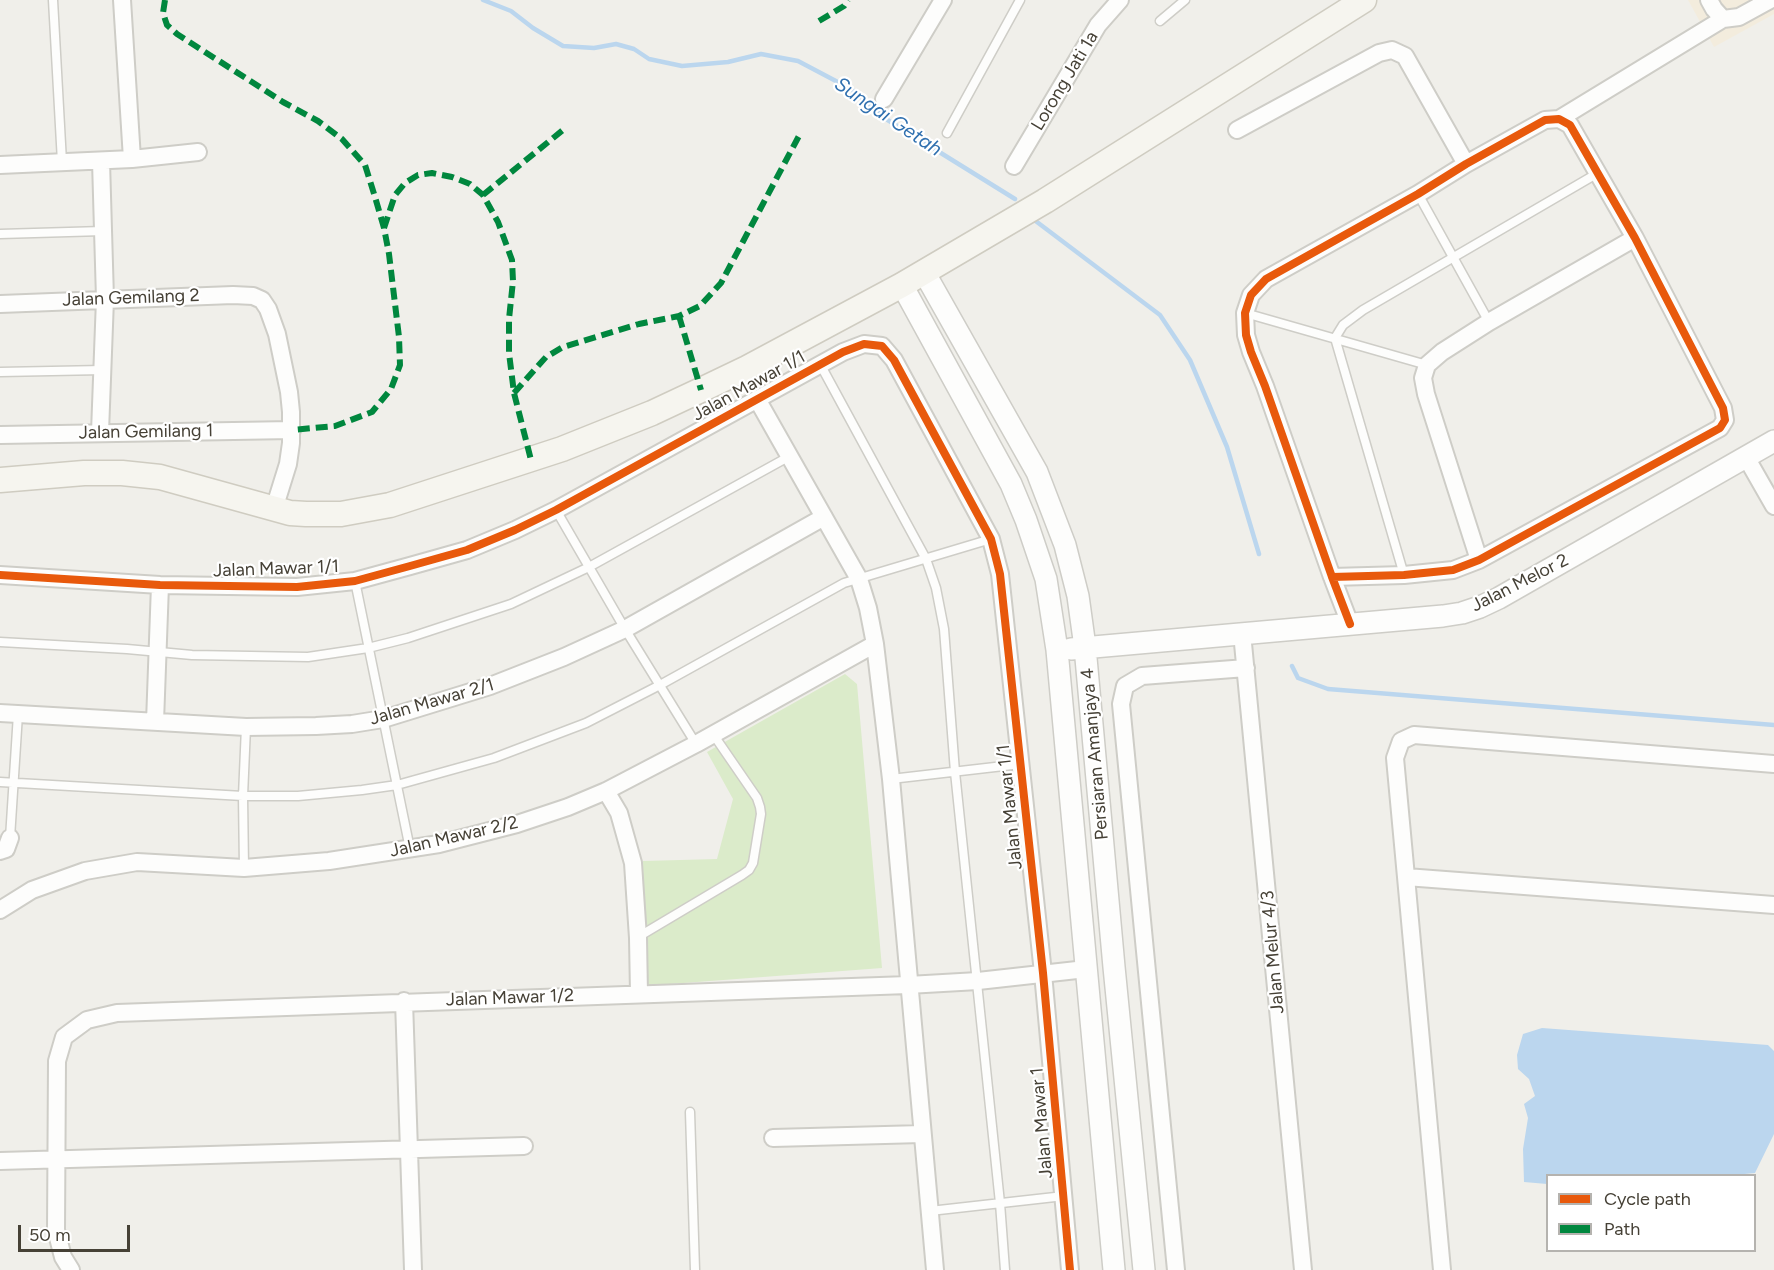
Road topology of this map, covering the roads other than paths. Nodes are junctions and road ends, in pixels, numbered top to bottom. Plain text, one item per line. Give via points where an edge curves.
1 (53, 0) edge
2 (122, 0) edge
3 (943, 0) edge
4 (1020, 0) edge
5 (1120, 0) edge
6 (1185, 0) edge
7 (1364, 0) edge
8 (1709, 0) edge
9 (1770, 0) edge
10 (1723, 19) junction
11 (1160, 21) dead end
12 (884, 99) dead end
13 (1559, 119) junction
14 (1237, 130) dead end
15 (947, 133) dead end
16 (198, 152) dead end
17 (132, 159) junction
18 (101, 161) junction
19 (62, 162) junction
20 (1466, 164) junction
21 (0, 165) edge
22 (1014, 166) dead end
23 (1598, 173) junction
24 (1418, 194) junction
25 (103, 231) junction
26 (0, 234) edge
27 (1635, 238) junction
28 (1454, 258) junction
29 (924, 272) junction
30 (902, 285) junction
31 (105, 299) junction
32 (0, 304) edge
33 (1245, 313) junction
34 (1489, 322) junction
35 (1335, 338) junction
36 (819, 364) junction
37 (1427, 365) junction
38 (103, 370) junction
39 (0, 372) edge
40 (757, 399) junction
41 (292, 430) junction
42 (100, 432) junction
43 (0, 435) edge
44 (1774, 441) edge
45 (790, 456) junction
46 (1746, 457) junction
47 (0, 480) edge
48 (1774, 506) edge
49 (274, 509) junction
50 (556, 510) junction
51 (824, 517) junction
52 (991, 539) junction
53 (926, 559) junction
54 (1479, 560) junction
55 (589, 567) junction
56 (0, 575) edge
57 (1404, 575) junction
58 (1332, 577) junction
59 (859, 579) junction
60 (355, 581) junction
61 (160, 585) junction
62 (1350, 624) junction
63 (625, 629) junction
64 (1242, 633) junction
65 (0, 642) edge
66 (875, 644) junction
67 (1085, 647) junction
68 (368, 648) junction
69 (1058, 650) junction
70 (157, 652) junction
71 (1246, 668) junction
72 (660, 685) junction
73 (0, 713) edge
74 (18, 714) junction
75 (383, 719) junction
76 (154, 723) junction
77 (246, 727) junction
78 (713, 734) junction
79 (696, 744) junction
80 (1021, 764) junction
81 (1774, 764) edge
82 (955, 772) junction
83 (891, 779) junction
84 (0, 782) edge
85 (13, 783) junction
86 (397, 785) junction
87 (606, 791) junction
88 (243, 796) junction
89 (5, 844) edge
90 (410, 849) junction
91 (244, 868) junction
92 (1406, 877) junction
93 (1774, 905) edge
94 (0, 910) edge
95 (638, 938) junction
96 (1086, 969) junction
97 (1043, 973) junction
98 (978, 981) junction
99 (908, 985) junction
100 (639, 994) junction
101 (404, 1001) junction
102 (690, 1112) dead end
103 (922, 1134) junction
104 (773, 1137) dead end
105 (524, 1146) dead end
106 (409, 1150) junction
107 (55, 1160) junction
108 (0, 1161) edge
109 (1064, 1196) junction
110 (1000, 1203) junction
111 (930, 1210) junction
112 (71, 1270) edge
113 (413, 1270) edge
114 (695, 1270) edge
115 (935, 1270) edge
116 (1005, 1270) edge
117 (1070, 1270) edge
118 (1114, 1270) edge
119 (1144, 1270) edge
120 (1176, 1270) edge
121 (1303, 1270) edge
122 (1442, 1270) edge

1 - 19 lane
2 - 17 street
3 - 12 street
4 - 15 lane
5 - 22 street, Lorong Jati 1a via 1098,25
6 - 11 lane
7 - 29 main road via 1045,201
8 - 10 street
9 - 10 street via 1739,17
10 - 13 street
13 - 20 street via 1545,120
13 - 23 street via 1570,125
14 - 20 street via 1379,53 1392,50 1405,56
16 - 17 street
17 - 18 street
18 - 19 street
18 - 25 street
19 - 21 street
20 - 24 street
23 - 27 street
23 - 28 lane
24 - 28 lane
24 - 33 street via 1266,279 1251,295
25 - 26 lane
25 - 31 street
27 - 34 street
27 - 54 street via 1723,408 1725,420 1720,428
28 - 34 lane
28 - 35 lane via 1363,310 1343,325
29 - 30 main road
29 - 67 street, Persiaran Amanjaya 4 via 1037,472 1067,554
30 - 49 main road via 710,386 562,449 390,505 341,514
30 - 69 street, Persiaran Amanjaya 4 via 1015,493 1046,579
31 - 32 street, Jalan Gemilang 2
31 - 38 street
31 - 41 street, Jalan Gemilang 2 via 233,295 262,300 277,334
33 - 35 lane
33 - 58 street via 1251,352
34 - 37 street
35 - 37 lane
35 - 57 lane
36 - 40 street, Jalan Mawar 1/1
36 - 52 street, Jalan Mawar 1/1 via 864,344 882,346 894,360
36 - 53 lane
37 - 54 street via 1423,378 1426,394
38 - 39 lane
38 - 42 street
40 - 45 street
40 - 50 street, Jalan Mawar 1/1
41 - 42 street, Jalan Gemilang 1
41 - 49 street via 288,464
42 - 43 street, Jalan Gemilang 1
44 - 46 street, Jalan Melor 2
45 - 51 street
45 - 55 lane
46 - 48 street
46 - 62 street, Jalan Melor 2 via 1480,607 1443,616
47 - 49 main road via 84,473 160,477
50 - 55 lane
50 - 60 street, Jalan Mawar 1/1 via 466,550
51 - 59 street
51 - 63 street, Jalan Mawar 2/1
52 - 53 lane
52 - 80 street, Jalan Mawar 1/1 via 1000,574
53 - 59 lane
53 - 82 lane via 944,629
54 - 57 street via 1453,570
55 - 63 lane
55 - 68 lane via 511,604
56 - 61 street, Jalan Mawar 1/1
57 - 58 street
58 - 62 street
59 - 66 street
59 - 72 lane via 844,583
60 - 61 street, Jalan Mawar 1/1 via 297,587
60 - 68 lane
61 - 70 street
62 - 64 street, Jalan Melor 2
63 - 72 lane
63 - 75 street, Jalan Mawar 2/1 via 490,686
64 - 67 street, Jalan Melor 2
64 - 71 street, Jalan Melur 4/3
65 - 70 lane
66 - 78 street, Jalan Mawar 2/2
66 - 83 street
67 - 69 street, Jalan Melor 2
67 - 119 street, Persiaran Amanjaya 4
68 - 70 lane via 308,657
68 - 75 lane
69 - 96 street, Persiaran Amanjaya 4
70 - 76 street
71 - 120 street via 1142,676 1125,686 1121,704
71 - 121 street, Jalan Melur 4/3
72 - 79 lane
72 - 86 lane via 566,731 494,758
73 - 74 street, Jalan Mawar 2/1
74 - 76 street, Jalan Mawar 2/1
74 - 85 lane
75 - 77 street, Jalan Mawar 2/1 via 352,724
75 - 86 lane
76 - 77 street, Jalan Mawar 2/1
77 - 88 lane
78 - 79 street, Jalan Mawar 2/2
78 - 95 lane via 760,807 753,863 742,876
79 - 87 street, Jalan Mawar 2/2
80 - 82 lane
80 - 97 street, Jalan Mawar 1/1
81 - 92 street via 1414,735 1401,741 1395,758
82 - 83 lane
82 - 98 lane
83 - 99 street
84 - 85 lane
85 - 88 lane
85 - 89 lane
86 - 88 lane
86 - 90 lane
87 - 90 street, Jalan Mawar 2/2 via 517,824
87 - 95 street via 619,813 633,863
88 - 91 lane
90 - 91 street, Jalan Mawar 2/2
91 - 94 street, Jalan Mawar 2/2 via 137,862 85,871 32,890
92 - 93 street
92 - 122 street
95 - 100 street
96 - 97 street, Jalan Mawar 1/2
96 - 118 street, Persiaran Amanjaya 4
97 - 98 street, Jalan Mawar 1/2
97 - 109 street, Jalan Mawar 1
98 - 99 street, Jalan Mawar 1/2
98 - 110 lane
99 - 100 street, Jalan Mawar 1/2
99 - 103 street
100 - 101 street, Jalan Mawar 1/2
101 - 106 street
101 - 107 street, Jalan Mawar 1/2 via 117,1013 87,1020 63,1037 57,1061
102 - 114 lane
103 - 104 street
103 - 111 street
105 - 106 street
106 - 107 street
106 - 113 street
107 - 108 street
107 - 112 street, Jalan Mawar 1/2 via 56,1230
109 - 110 lane
109 - 117 street, Jalan Mawar 1
110 - 111 lane
110 - 116 lane
111 - 115 street

